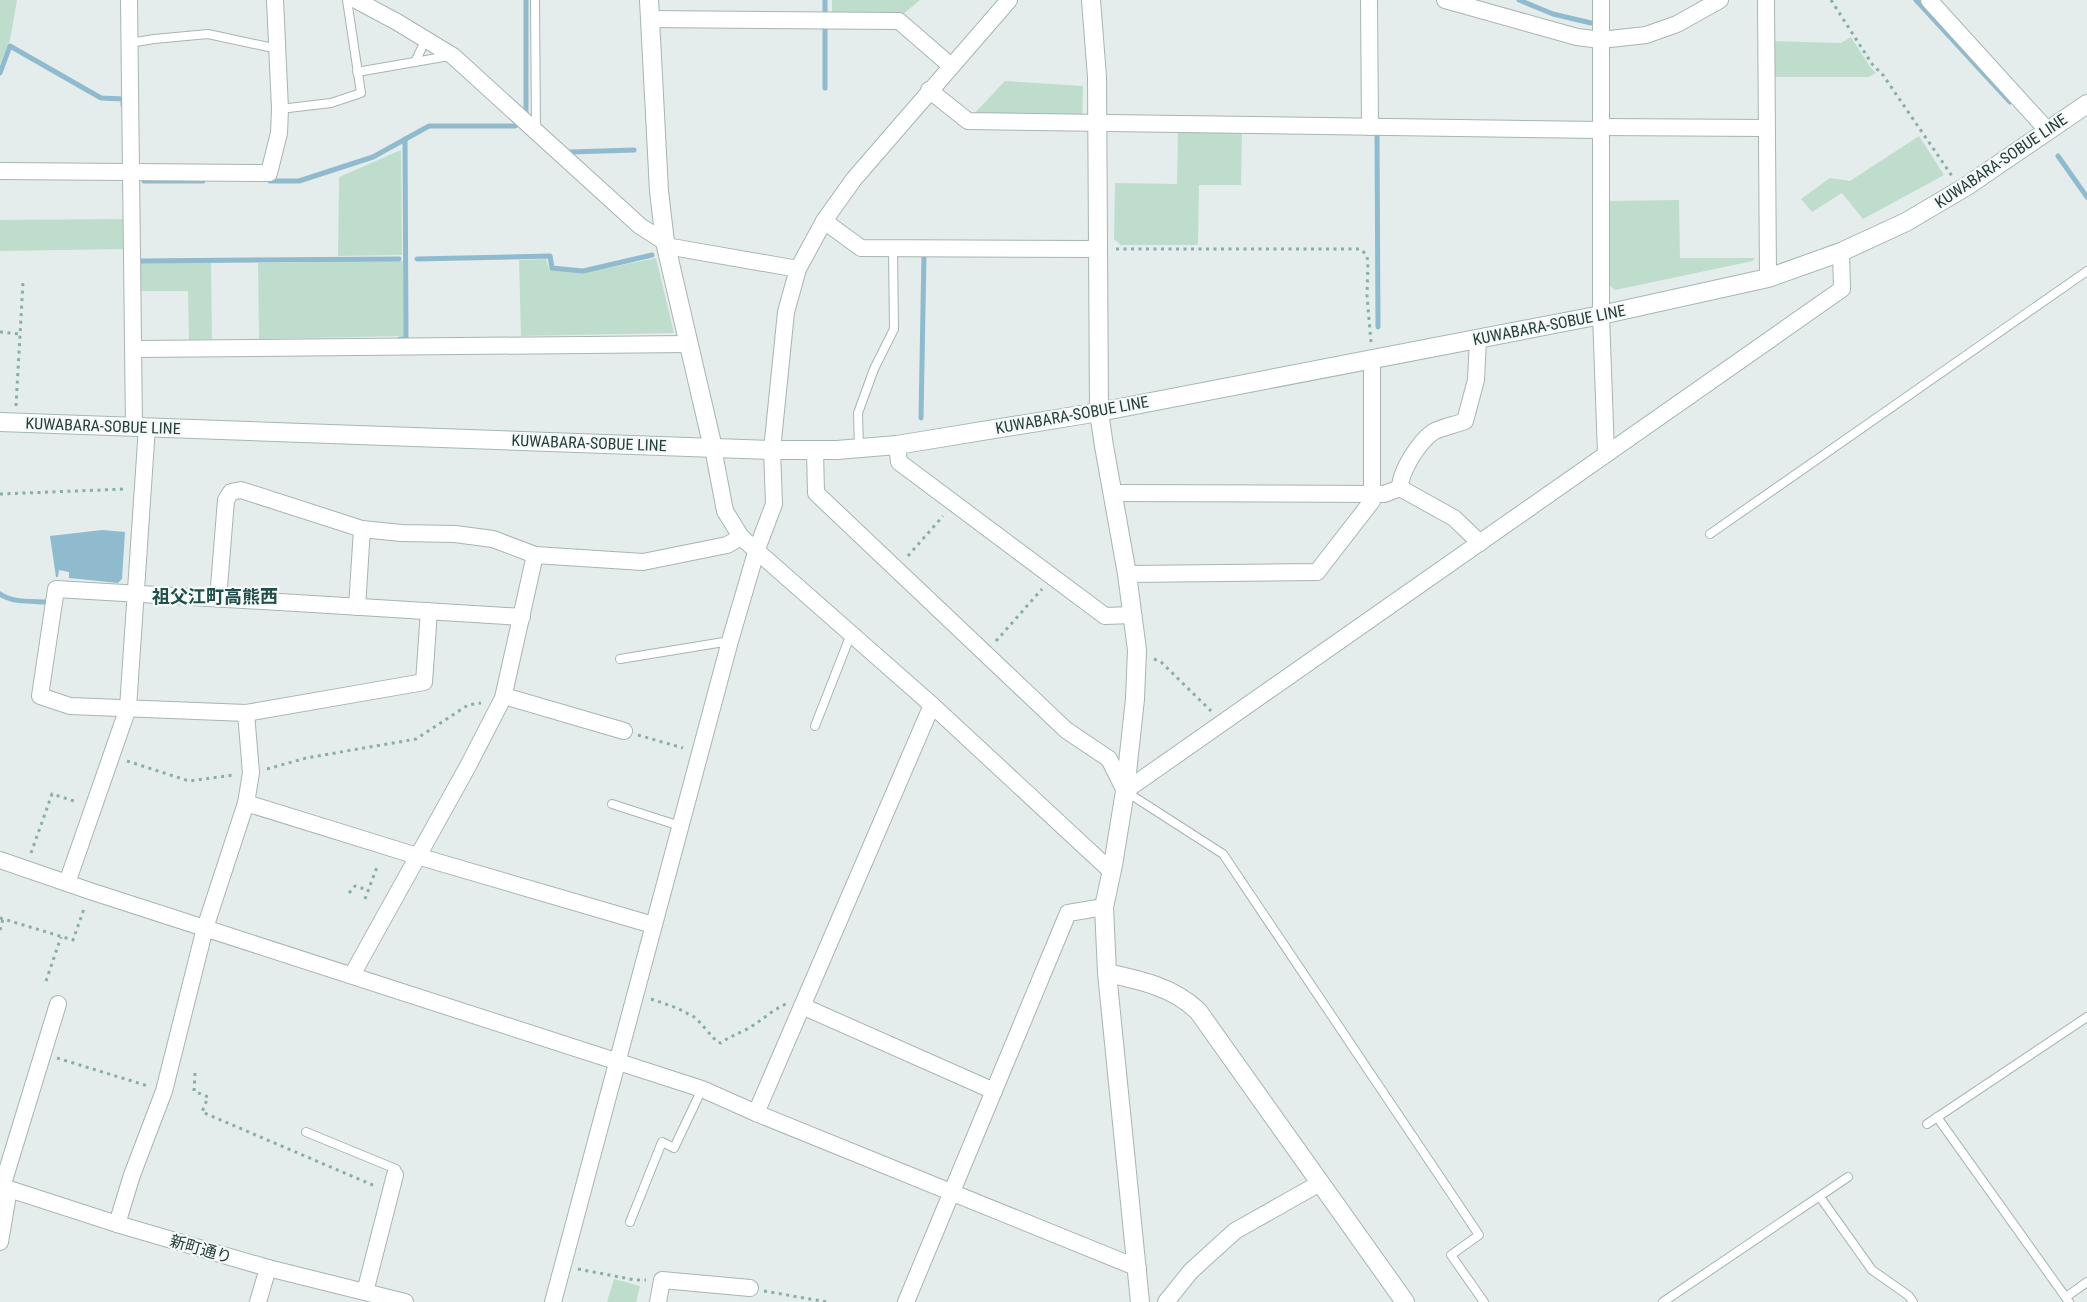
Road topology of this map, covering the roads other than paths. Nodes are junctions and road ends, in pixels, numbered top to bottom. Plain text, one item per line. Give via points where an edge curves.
1 (129, 0) edge
2 (275, 0) edge
3 (347, 0) edge
4 (356, 0) edge
5 (535, 0) edge
6 (649, 0) edge
7 (1009, 0) edge
8 (1091, 0) edge
9 (1369, 0) edge
10 (1445, 0) edge
11 (1601, 0) edge
12 (1720, 0) edge
13 (1766, 0) edge
14 (1929, 0) edge
15 (650, 20) junction
16 (426, 39) junction
17 (1601, 40) junction
18 (130, 43) junction
19 (278, 49) junction
20 (453, 56) junction
21 (415, 62) junction
22 (951, 66) junction
23 (357, 72) junction
24 (929, 90) junction
25 (2087, 104) edge
26 (280, 108) junction
27 (1098, 124) junction
28 (1370, 128) junction
29 (1766, 128) junction
30 (1602, 129) junction
31 (536, 130) junction
32 (2048, 131) junction
33 (0, 171) edge
34 (131, 171) junction
35 (824, 221) junction
36 (665, 244) junction
37 (893, 249) junction
38 (1099, 249) junction
39 (1841, 252) junction
40 (798, 269) junction
41 (2087, 271) edge
42 (1768, 278) junction
43 (1601, 315) junction
44 (1478, 339) junction
45 (688, 344) junction
46 (134, 349) junction
47 (1372, 359) junction
48 (1100, 412) junction
49 (7, 422) edge
50 (141, 427) junction
51 (897, 445) junction
52 (712, 448) junction
53 (859, 448) junction
54 (772, 450) junction
55 (815, 450) junction
56 (1606, 454) junction
57 (1400, 488) junction
58 (1112, 493) junction
59 (1372, 494) junction
60 (362, 529) junction
61 (1710, 534) dead end
62 (741, 537) junction
63 (1480, 543) junction
64 (757, 549) junction
65 (535, 555) junction
66 (1127, 574) junction
67 (136, 594) junction
68 (218, 599) junction
69 (357, 607) junction
70 (429, 611) junction
71 (1132, 615) junction
72 (522, 617) junction
73 (852, 633) junction
74 (730, 641) junction
75 (620, 659) dead end
76 (504, 697) junction
77 (933, 705) junction
78 (128, 708) junction
79 (246, 713) junction
80 (815, 726) dead end
81 (624, 731) road end
82 (1125, 791) junction
83 (246, 803) junction
84 (612, 804) dead end
85 (680, 826) junction
86 (417, 856) junction
87 (0, 860) edge
88 (1112, 872) junction
89 (67, 884) junction
90 (1104, 907) junction
91 (653, 925) junction
92 (205, 928) junction
93 (1107, 973) junction
94 (352, 975) junction
95 (804, 1003) junction
96 (58, 1004) dead end
97 (2087, 1017) edge
98 (617, 1061) junction
99 (702, 1089) junction
100 (994, 1091) junction
101 (756, 1113) junction
102 (1937, 1118) junction
103 (1927, 1124) dead end
104 (306, 1132) dead end
105 (395, 1175) joint
106 (1848, 1178) dead end
107 (1320, 1183) junction
108 (4, 1188) edge
109 (951, 1192) junction
110 (1820, 1197) junction
111 (630, 1222) dead end
112 (117, 1224) junction
113 (0, 1242) edge
114 (268, 1268) junction
115 (1137, 1268) junction
116 (2087, 1282) edge
117 (750, 1288) road end
118 (365, 1292) junction
119 (2068, 1300) edge
120 (1666, 1301) edge
121 (258, 1302) edge
122 (405, 1302) edge
123 (553, 1302) edge
124 (658, 1302) edge
125 (906, 1302) edge
126 (1140, 1302) edge
127 (1166, 1302) edge
128 (1405, 1302) edge
129 (1484, 1302) edge
130 (1913, 1302) edge

1 - 18 street
2 - 19 street
3 - 23 lane
4 - 16 street
5 - 31 lane
6 - 15 street
7 - 22 street
8 - 27 street
9 - 28 street
10 - 17 street via 1577,37
11 - 17 street
12 - 17 street via 1677,24 1646,35
13 - 29 street
14 - 32 street
15 - 22 street via 899,21
15 - 36 street
16 - 20 street
16 - 21 lane
17 - 30 street
18 - 19 lane via 208,34
18 - 34 street
19 - 26 street
20 - 21 lane
20 - 31 street
21 - 23 lane
22 - 24 street
23 - 26 lane via 361,93 331,103
24 - 27 street via 968,121
24 - 35 street
25 - 32 street, KUWABARA-SOBUE LINE
26 - 34 street via 279,133 269,173
27 - 28 street
27 - 38 street
28 - 30 street
29 - 30 street
29 - 42 street
30 - 43 street
31 - 36 street via 640,226
32 - 39 street, KUWABARA-SOBUE LINE via 1961,190 1906,222
33 - 34 street
34 - 46 street
35 - 37 street via 861,249
35 - 40 street
36 - 40 street
36 - 45 street
37 - 38 street
37 - 53 lane via 894,329 858,412
38 - 48 street
39 - 42 street, KUWABARA-SOBUE LINE
39 - 56 street via 1842,289
40 - 54 street via 786,312
41 - 61 lane
42 - 43 street, KUWABARA-SOBUE LINE
43 - 44 street, KUWABARA-SOBUE LINE
43 - 56 street
44 - 47 street, KUWABARA-SOBUE LINE
44 - 57 street via 1476,380 1465,421 1435,431 1419,445 1400,480
45 - 46 street
45 - 52 street
46 - 50 street
47 - 48 street, KUWABARA-SOBUE LINE
47 - 59 street
48 - 51 street, KUWABARA-SOBUE LINE
48 - 58 street
49 - 50 street, KUWABARA-SOBUE LINE
50 - 52 street, KUWABARA-SOBUE LINE
50 - 67 street via 143,489
51 - 53 street, KUWABARA-SOBUE LINE
51 - 71 street via 899,462 1105,616
52 - 54 street, KUWABARA-SOBUE LINE
52 - 62 street via 725,511
53 - 55 street, KUWABARA-SOBUE LINE
54 - 55 street, KUWABARA-SOBUE LINE
54 - 64 street via 774,504
55 - 82 street via 816,493 1066,730 1109,759
56 - 63 street
57 - 59 street
57 - 63 street via 1454,518
58 - 59 street
58 - 66 street
59 - 66 street via 1372,501 1317,572
60 - 65 street via 493,539
60 - 68 street via 241,490 231,492 226,500
60 - 69 street
62 - 64 street
62 - 65 street via 728,545 643,562
63 - 82 street
64 - 73 street
64 - 74 street
65 - 72 street
66 - 71 street
67 - 68 street
67 - 78 street
67 - 78 street via 56,589 40,696 70,706
68 - 69 street
69 - 70 street
70 - 72 street
70 - 79 street via 424,682
71 - 82 street via 1137,650
72 - 76 street
73 - 77 street
73 - 80 lane
74 - 75 lane
74 - 85 street
76 - 81 street
76 - 86 street
77 - 88 street
77 - 95 street
78 - 79 street
78 - 89 street
79 - 83 street via 251,773
82 - 88 street
82 - 129 lane via 1223,854 1479,1235 1451,1255
83 - 86 street
83 - 92 street
84 - 85 lane
85 - 91 street
86 - 91 street
86 - 94 street
87 - 89 street
88 - 90 street
89 - 92 street
90 - 93 street
90 - 100 street via 1068,913
91 - 98 street
92 - 94 street
92 - 112 street via 164,1091
93 - 107 street via 1161,987 1198,1011
93 - 115 street
94 - 98 street
95 - 100 street
95 - 101 street
96 - 108 street
97 - 102 lane
98 - 99 street
98 - 123 street
99 - 101 street
99 - 111 lane via 674,1148 662,1142
100 - 109 street
101 - 109 street
102 - 103 lane
102 - 119 lane
104 - 105 lane via 396,1169
105 - 118 street
106 - 110 lane
107 - 127 street via 1235,1231 1191,1271
107 - 128 street
108 - 112 street, 新町通り
108 - 113 street
109 - 115 street
109 - 125 street
110 - 120 lane
110 - 130 lane via 1872,1270
112 - 114 street, 新町通り
114 - 118 street, 新町通り
114 - 121 street
115 - 126 street
116 - 119 lane
117 - 124 street via 662,1280
118 - 122 street, 新町通り

